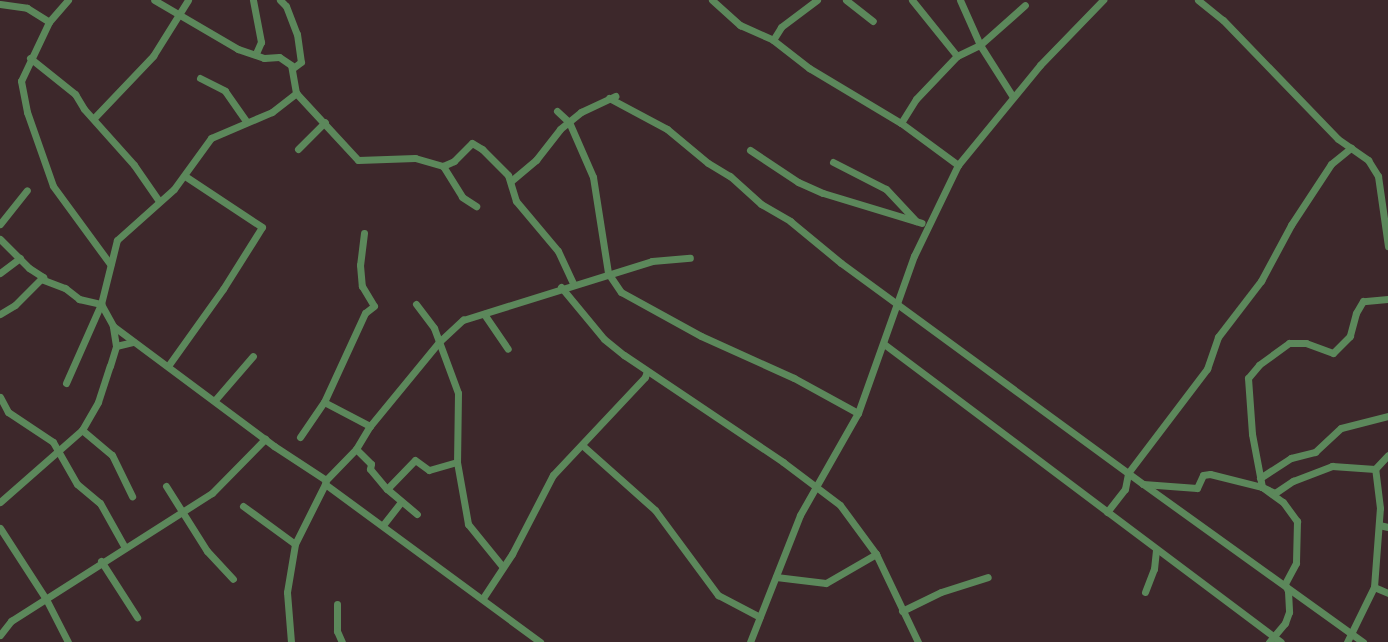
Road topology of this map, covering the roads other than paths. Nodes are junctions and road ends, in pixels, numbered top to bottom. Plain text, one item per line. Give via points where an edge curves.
1 (68, 0) edge
2 (154, 0) edge
3 (188, 0) edge
4 (253, 0) edge
5 (280, 0) edge
6 (712, 0) edge
7 (817, 0) edge
8 (846, 0) edge
9 (912, 0) edge
10 (960, 0) edge
11 (1103, 0) edge
12 (1198, 0) edge
13 (0, 4) edge
14 (1025, 5) dead end
15 (177, 14) junction
16 (873, 21) dead end
17 (49, 22) junction
18 (773, 40) junction
19 (980, 45) junction
20 (256, 53) junction
21 (957, 56) junction
22 (30, 58) junction
23 (292, 68) junction
24 (200, 78) dead end
25 (296, 93) junction
26 (1013, 97) junction
27 (557, 112) dead end
28 (94, 118) junction
29 (247, 122) junction
30 (325, 122) junction
31 (569, 122) junction
32 (901, 123) junction
33 (1351, 148) junction
34 (298, 149) dead end
35 (750, 150) dead end
36 (833, 162) dead end
37 (958, 165) junction
38 (443, 166) junction
39 (185, 176) junction
40 (511, 181) junction
41 (27, 190) dead end
42 (159, 201) junction
43 (476, 206) dead end
44 (931, 215) junction
45 (919, 222) junction
46 (0, 224) edge
47 (364, 233) dead end
48 (0, 239) edge
49 (921, 239) junction
50 (1388, 246) edge
51 (20, 258) junction
52 (690, 258) dead end
53 (110, 264) junction
54 (0, 273) edge
55 (608, 273) junction
56 (41, 279) junction
57 (572, 283) junction
58 (561, 287) junction
59 (1388, 299) edge
60 (897, 302) junction
61 (101, 304) junction
62 (416, 304) dead end
63 (0, 314) edge
64 (484, 314) junction
65 (113, 326) junction
66 (134, 342) junction
67 (439, 342) junction
68 (884, 344) junction
69 (116, 346) junction
70 (508, 349) dead end
71 (252, 356) dead end
72 (168, 366) junction
73 (647, 371) junction
74 (66, 383) dead end
75 (0, 397) edge
76 (214, 400) junction
77 (324, 402) junction
78 (8, 412) junction
79 (858, 413) junction
80 (0, 416) edge
81 (1388, 416) edge
82 (370, 426) junction
83 (82, 430) junction
84 (300, 438) dead end
85 (265, 439) junction
86 (582, 445) junction
87 (274, 446) junction
88 (260, 447) junction
89 (356, 449) junction
90 (58, 452) junction
91 (1388, 455) edge
92 (458, 462) junction
93 (1375, 469) junction
94 (1128, 473) junction
95 (1260, 478) junction
96 (326, 482) junction
97 (1143, 484) junction
98 (166, 486) dead end
99 (1262, 487) junction
100 (818, 488) junction
101 (386, 489) junction
102 (132, 496) dead end
103 (0, 502) edge
104 (401, 502) junction
105 (242, 506) dead end
106 (1107, 512) junction
107 (183, 513) junction
108 (417, 514) dead end
109 (1379, 525) junction
110 (382, 526) junction
111 (1388, 527) edge
112 (0, 528) edge
113 (295, 544) junction
114 (124, 546) junction
115 (1156, 550) junction
116 (876, 554) junction
117 (101, 562) junction
118 (503, 567) junction
119 (988, 576) dead end
120 (776, 577) junction
121 (233, 579) dead end
122 (1285, 584) junction
123 (1374, 587) junction
124 (1145, 592) dead end
125 (1388, 593) edge
126 (484, 598) junction
127 (46, 599) junction
128 (338, 604) dead end
129 (902, 611) junction
130 (137, 617) dead end
131 (760, 617) junction
132 (1349, 633) junction
133 (0, 635) edge
134 (1271, 640) edge
135 (68, 642) edge
136 (291, 642) edge
137 (342, 642) edge
138 (540, 642) edge
139 (750, 642) edge
140 (918, 642) edge
141 (1280, 642) edge
142 (1347, 642) edge
143 (1362, 642) edge

1 - 17 street
2 - 15 street
3 - 15 street
4 - 20 street via 261,42
5 - 23 street via 286,6 297,34 301,62
6 - 18 street via 740,25
7 - 18 street via 781,27
8 - 16 street
9 - 21 street
10 - 19 street
11 - 26 street
12 - 33 street via 1223,20
13 - 17 street via 26,8
14 - 19 street
15 - 20 street via 238,49
15 - 28 street via 153,56
17 - 22 street
18 - 32 street via 809,68
19 - 21 street
19 - 26 street
20 - 23 street via 264,58 279,57
21 - 32 street via 912,104
22 - 28 street via 64,82
22 - 53 street via 21,81 27,112 49,177
23 - 25 street
24 - 29 street via 225,91
25 - 29 street via 272,112
25 - 30 street
26 - 37 street
27 - 31 street
28 - 42 street via 134,165
29 - 39 street via 211,138
30 - 34 street
30 - 38 street via 358,160 415,158
31 - 40 street via 536,160
31 - 55 street via 593,177
31 - 60 street via 581,112 612,97 667,129 708,163 730,176 761,204 790,221
32 - 37 street
33 - 50 street via 1368,160 1378,176
33 - 94 street via 1331,164 1290,225 1261,281 1218,337 1207,369
35 - 45 street via 798,182 823,193
36 - 45 street via 886,189
37 - 44 street
38 - 40 street via 454,161 472,143 506,172
38 - 43 street via 462,197
39 - 42 street
39 - 72 street via 262,227
40 - 57 street via 516,201 558,251
41 - 46 street
42 - 53 street via 117,240
44 - 45 street
44 - 49 street
45 - 49 street
47 - 77 street via 362,286 374,306 365,313
48 - 51 street
49 - 60 street
51 - 54 street
51 - 56 street
52 - 55 street via 652,261
53 - 61 street
55 - 57 street
55 - 79 street via 627,298 794,378
56 - 61 street via 65,288 79,298
56 - 63 street via 15,306
57 - 58 street
58 - 64 street
58 - 73 street via 604,339
59 - 95 street via 1363,301 1350,336 1333,353 1306,343 1289,343 1259,365 1248,378 1252,434
60 - 68 street
60 - 94 street
61 - 65 street
61 - 74 street
62 - 67 street via 434,328
64 - 67 street via 463,320
64 - 70 street
65 - 66 street
65 - 69 street
66 - 69 street
66 - 72 street
67 - 82 street
67 - 92 street via 458,393
68 - 79 street
68 - 106 street
69 - 83 street via 98,402
71 - 76 street
72 - 76 street
73 - 86 street
73 - 100 street
75 - 78 street
76 - 85 street
77 - 82 street
77 - 84 street
78 - 80 street
78 - 90 street via 27,428 47,438
79 - 100 street
81 - 95 street via 1341,428 1315,452 1291,458
82 - 89 street
83 - 90 street
83 - 102 street via 112,455
85 - 87 street
85 - 88 street
86 - 118 street via 553,475
86 - 131 street via 655,510 718,595
87 - 88 street
87 - 96 street
88 - 107 street via 212,493
89 - 96 street
89 - 101 street via 371,464 370,469
90 - 103 street
90 - 114 street via 77,484 100,503
91 - 93 street
92 - 101 street via 429,470 415,460
92 - 118 street via 468,524
93 - 99 street via 1332,466 1275,492
93 - 109 street
94 - 97 street
94 - 106 street via 1126,488
95 - 99 street
96 - 110 street
96 - 113 street
97 - 99 street via 1197,488 1203,475 1210,474
97 - 122 street
98 - 107 street
99 - 122 street via 1282,502 1297,521 1296,564
100 - 116 street via 848,514
100 - 120 street via 796,524
101 - 104 street
104 - 108 street
104 - 110 street
105 - 113 street
106 - 115 street
107 - 114 street
107 - 121 street via 218,566
109 - 111 street
109 - 123 street
110 - 126 street via 460,586
112 - 127 street
113 - 136 street via 287,592
114 - 117 street
115 - 124 street via 1154,569
115 - 134 street
116 - 120 street via 826,583
116 - 129 street
117 - 127 street
117 - 130 street
118 - 126 street
119 - 129 street via 941,592
120 - 131 street
122 - 132 street
122 - 134 street via 1289,612
123 - 125 street
123 - 132 street
126 - 138 street
127 - 133 street via 11,621
127 - 135 street
128 - 137 street via 337,631
129 - 140 street
131 - 139 street
132 - 142 street
132 - 143 street
134 - 141 street

